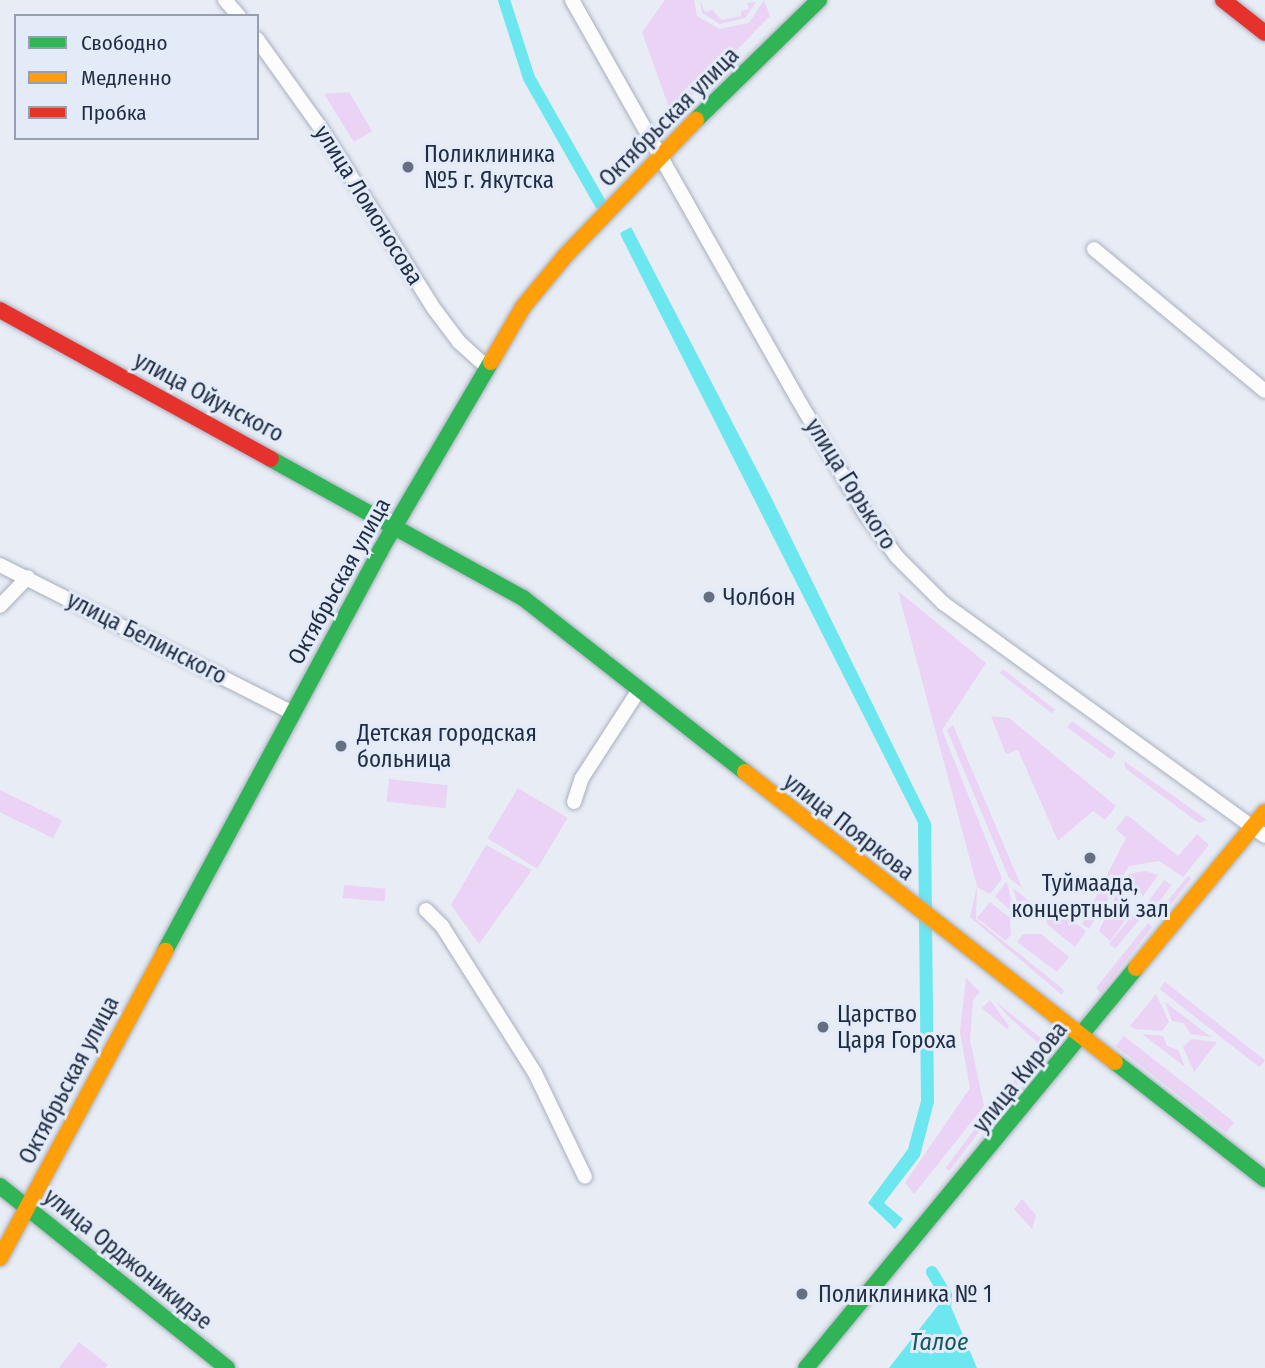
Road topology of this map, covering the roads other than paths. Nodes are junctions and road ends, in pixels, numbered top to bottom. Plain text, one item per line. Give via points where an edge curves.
1 (225, 0) edge
2 (572, 0) edge
3 (819, 0) edge
4 (1223, 0) edge
5 (237, 14) edge
6 (1265, 33) edge
7 (259, 42) edge
8 (660, 155) junction
9 (1094, 249) dead end
10 (0, 310) edge
11 (486, 366) junction
12 (1265, 391) edge
13 (396, 524) junction
14 (0, 565) edge
15 (28, 578) junction
16 (0, 607) edge
17 (639, 690) junction
18 (293, 713) junction
19 (574, 802) dead end
20 (1265, 812) edge
21 (1259, 831) edge
22 (426, 911) dead end
23 (1082, 1038) junction
24 (585, 1177) dead end
25 (1265, 1179) edge
26 (0, 1186) edge
27 (26, 1208) junction
28 (0, 1258) edge
29 (227, 1368) edge
30 (806, 1368) edge

1 - 5 street
2 - 8 street, улица Горького
3 - 8 main road, Октябрьская улица
4 - 6 main road
7 - 11 street, улица Ломоносова via 320,127 435,310 458,342
8 - 11 main road, Октябрьская улица via 565,256 523,307
8 - 21 street, улица Горького via 817,431 897,557 943,603
9 - 12 street
10 - 13 main road, улица Ойунского
11 - 13 main road, Октябрьская улица
13 - 17 main road, улица Пояркова via 523,598
13 - 18 main road, Октябрьская улица
14 - 15 street, улица Белинского
15 - 16 street
15 - 18 street, улица Белинского
17 - 19 street via 582,779
17 - 23 main road, улица Пояркова
18 - 27 main road, Октябрьская улица
20 - 21 main road, улица Кирова
21 - 23 main road, улица Кирова
22 - 24 street via 442,926 535,1073
23 - 25 main road, улица Пояркова
23 - 30 main road, улица Кирова
26 - 27 main road, улица Орджоникидзе
27 - 28 main road, Октябрьская улица
27 - 29 main road, улица Орджоникидзе

